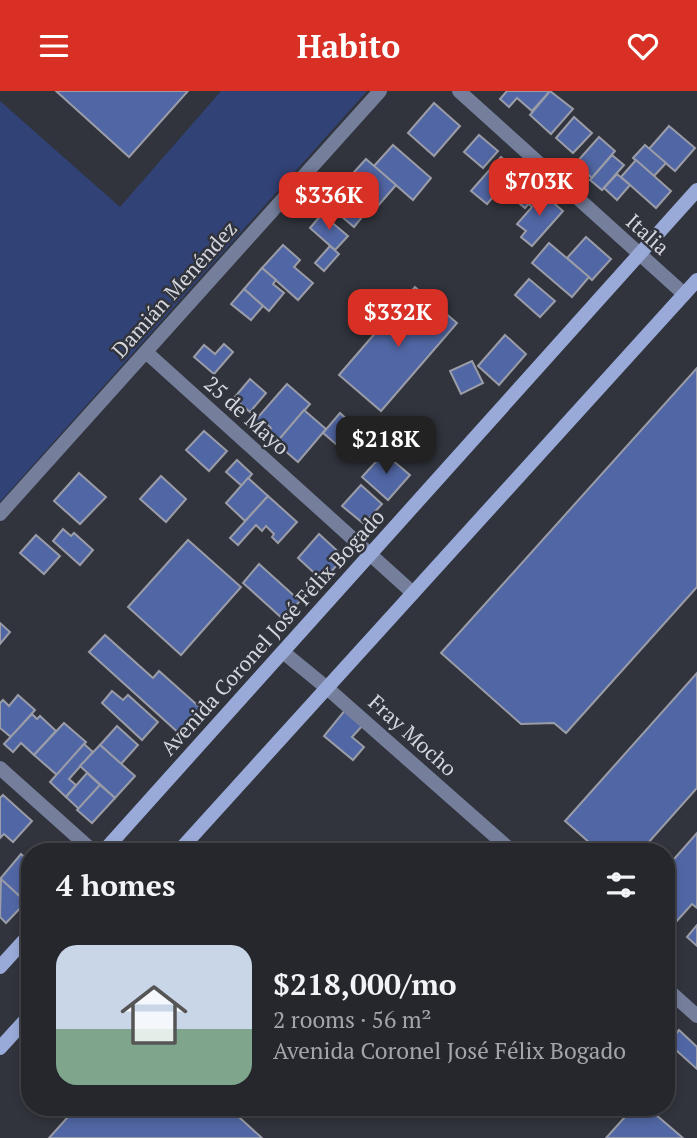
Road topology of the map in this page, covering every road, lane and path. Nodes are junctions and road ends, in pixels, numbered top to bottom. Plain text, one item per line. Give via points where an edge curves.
1 (380, 91) edge
2 (459, 91) edge
3 (697, 191) edge
4 (639, 255) junction
5 (697, 281) edge
6 (684, 294) junction
7 (146, 352) junction
8 (0, 514) edge
9 (370, 554) junction
10 (413, 593) junction
11 (283, 652) junction
12 (327, 688) junction
13 (0, 768) edge
14 (84, 843) edge
15 (111, 843) edge
16 (186, 843) edge
17 (503, 843) edge
18 (21, 944) edge
19 (0, 967) edge
20 (675, 996) edge
21 (697, 1016) edge
22 (21, 1025) edge
23 (0, 1048) edge

1 - 7 street, Damián Menéndez
2 - 4 street, Italia
3 - 4 main road, Avenida Coronel José Félix Bogado
4 - 6 street, Italia
4 - 9 main road, Avenida Coronel José Félix Bogado
5 - 6 main road
6 - 10 main road
7 - 8 street, Damián Menéndez
7 - 9 street, 25 de Mayo
9 - 10 street, 25 de Mayo
9 - 11 main road, Avenida Coronel José Félix Bogado
10 - 12 main road
11 - 12 street, Fray Mocho
11 - 15 main road, Avenida Coronel José Félix Bogado
12 - 16 main road
12 - 17 street, Fray Mocho
13 - 14 street
18 - 19 main road
20 - 21 street
22 - 23 main road

